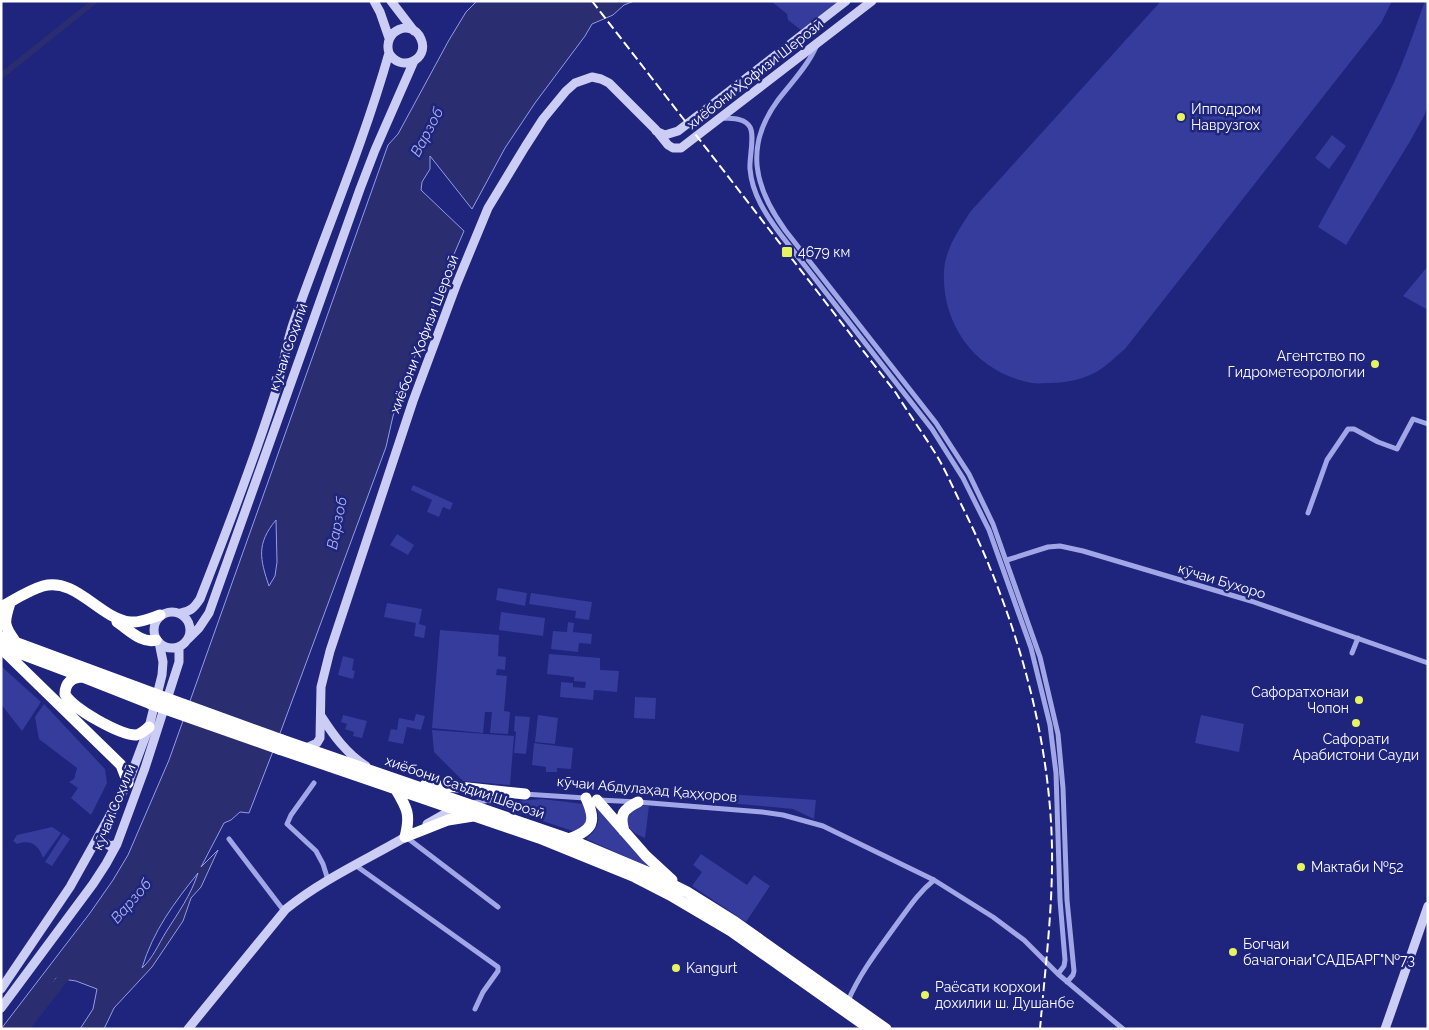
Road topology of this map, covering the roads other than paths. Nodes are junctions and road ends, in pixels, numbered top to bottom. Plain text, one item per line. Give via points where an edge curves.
1 (374, 1) edge
2 (391, 1) edge
3 (846, 1) edge
4 (872, 1) edge
5 (810, 28) junction
6 (414, 31) junction
7 (389, 38) junction
8 (819, 42) junction
9 (389, 53) junction
10 (414, 61) junction
11 (721, 118) junction
12 (656, 130) junction
13 (344, 184) junction
14 (360, 189) junction
15 (814, 267) junction
16 (809, 272) junction
17 (870, 339) junction
18 (866, 343) junction
19 (1428, 424) edge
20 (1308, 513) dead end
21 (1007, 560) junction
22 (5, 605) edge
23 (105, 611) junction
24 (181, 613) junction
25 (160, 615) junction
26 (1, 637) edge
27 (1358, 638) junction
28 (188, 639) junction
29 (158, 641) junction
30 (15, 642) junction
31 (1, 647) edge
32 (179, 647) junction
33 (1352, 653) dead end
34 (1428, 663) edge
35 (83, 677) junction
36 (153, 699) junction
37 (321, 716) junction
38 (150, 727) junction
39 (281, 744) junction
40 (306, 748) junction
41 (370, 775) junction
42 (128, 783) junction
43 (314, 783) dead end
44 (415, 785) junction
45 (394, 788) junction
46 (525, 794) junction
47 (591, 799) junction
48 (638, 802) junction
49 (467, 804) junction
50 (454, 808) junction
51 (476, 816) junction
52 (100, 833) junction
53 (625, 833) junction
54 (405, 837) junction
55 (229, 839) dead end
56 (569, 839) junction
57 (117, 844) junction
58 (355, 865) junction
59 (79, 870) junction
60 (934, 880) junction
61 (328, 881) junction
62 (93, 884) junction
63 (687, 892) junction
64 (1428, 906) edge
65 (498, 907) dead end
66 (284, 912) junction
67 (1058, 974) junction
68 (1067, 982) junction
69 (1, 989) edge
70 (848, 1002) junction
71 (1, 1008) edge
72 (475, 1009) dead end
73 (188, 1029) edge
74 (870, 1029) edge
75 (886, 1029) edge
76 (1123, 1029) edge
77 (1385, 1029) edge

1 - 7 main road, кӯчаи Соҳилӣ
2 - 6 main road, кӯчаи Соҳилӣ
3 - 5 main road, хиёбони Ҳофизи Шерозӣ
4 - 8 main road, хиёбони Ҳофизи Шерозӣ
5 - 8 main road
5 - 12 main road, хиёбони Ҳофизи Шерозӣ via 678,131 665,135
6 - 7 main road via 400,29
6 - 10 main road, кӯчаи Соҳилӣ via 423,46
7 - 9 main road, кӯчаи Соҳилӣ
8 - 11 main road, хиёбони Ҳофизи Шерозӣ
8 - 15 street via 772,109 762,132 756,159 766,199
9 - 10 main road via 399,62
9 - 13 main road, кӯчаи Соҳилӣ via 375,102
10 - 14 main road, кӯчаи Соҳилӣ
11 - 12 main road, хиёбони Ҳофизи Шерозӣ via 681,148 668,145
11 - 16 street via 742,120 750,127 750,167 757,197 776,229
12 - 37 main road, хиёбони Ҳофизи Шерозӣ via 609,83 592,77 575,83 543,120 488,208 457,283 385,482 326,664 320,695
13 - 14 main road
13 - 24 main road, кӯчаи Соҳилӣ via 292,327 275,395 224,538 200,600 189,612
14 - 28 main road, кӯчаи Соҳилӣ via 208,613 200,628
15 - 16 street
15 - 17 street
16 - 18 street
17 - 18 street
17 - 21 street via 931,415 958,455 987,509
18 - 67 street via 939,438 973,496 1001,563 1036,666 1056,763 1065,957 1064,966
19 - 20 street via 1413,419 1397,449 1348,429 1323,468
21 - 27 street, кӯчаи Бухоро via 1048,547 1070,548 1220,591
21 - 68 street via 1043,665 1060,743 1067,900 1074,971
22 - 23 highway via 43,586 57,585 70,589
22 - 30 highway via 6,629
23 - 25 highway via 131,622
23 - 29 highway via 141,638
24 - 25 main road via 174,611
24 - 28 main road via 191,630
25 - 29 main road via 154,624 154,635
26 - 30 highway, хиёбони Саъдии Шерозӣ
27 - 33 street
27 - 34 street, кӯчаи Бухоро
28 - 32 main road
29 - 32 main road via 168,648
29 - 38 main road, кӯчаи Соҳилӣ via 162,675
30 - 36 highway, хиёбони Саъдии Шерозӣ
31 - 35 highway, хиёбони Саъдии Шерозӣ
31 - 42 highway via 121,764
32 - 57 main road, кӯчаи Соҳилӣ via 179,662
35 - 36 highway, хиёбони Саъдии Шерозӣ
35 - 38 highway via 76,677 66,685 64,694 71,703 119,731 134,735
36 - 39 highway, хиёбони Саъдии Шерозӣ, bridge
37 - 40 main road, хиёбони Ҳофизи Шерозӣ via 320,738
37 - 41 main road via 341,746
38 - 42 main road, кӯчаи Соҳилӣ
39 - 40 highway, хиёбони Саъдии Шерозӣ
39 - 41 highway, хиёбони Саъдии Шерозӣ
40 - 41 highway, хиёбони Саъдии Шерозӣ
41 - 44 highway, хиёбони Саъдии Шерозӣ
41 - 45 highway, хиёбони Саъдии Шерозӣ
42 - 52 main road, кӯчаи Соҳилӣ
43 - 61 street via 287,824 316,851
44 - 46 highway
44 - 49 highway, хиёбони Саъдии Шерозӣ
45 - 50 highway, хиёбони Саъдии Шерозӣ
45 - 54 highway via 405,804 409,820
46 - 47 street, кӯчаи Абдулаҳад Қаҳҳоров
46 - 49 street, кӯчаи Абдулаҳад Қаҳҳоров
47 - 48 street, кӯчаи Абдулаҳад Қаҳҳоров
47 - 53 highway
47 - 56 highway via 593,819 590,826
48 - 53 highway via 623,812 621,820
48 - 60 street, кӯчаи Абдулаҳад Қаҳҳоров via 783,814 823,826
49 - 50 main road, кӯчаи Абдулаҳад Қаҳҳоров
49 - 56 highway, хиёбони Саъдии Шерозӣ
50 - 51 highway, хиёбони Саъдии Шерозӣ
50 - 54 main road, кӯчаи Абдулаҳад Қаҳҳоров
51 - 54 highway via 448,820
51 - 74 highway, хиёбони Саъдии Шерозӣ via 587,857 670,895 731,931
52 - 57 main road via 101,840 110,846
52 - 59 main road, кӯчаи Соҳилӣ
53 - 63 highway
54 - 58 main road, кӯчаи Абдулаҳад Қаҳҳоров
54 - 65 street
55 - 66 street
56 - 63 highway, хиёбони Саъдии Шерозӣ
57 - 62 main road, кӯчаи Соҳилӣ
58 - 61 main road, кӯчаи Абдулаҳад Қаҳҳоров
58 - 72 street via 498,967
59 - 62 main road via 81,879 86,884
59 - 69 main road, кӯчаи Соҳилӣ
60 - 67 street, кӯчаи Абдулаҳад Қаҳҳоров via 1020,937
60 - 70 street via 922,890 874,955 857,980
61 - 66 main road, кӯчаи Абдулаҳад Қаҳҳоров via 298,899
62 - 71 main road, кӯчаи Соҳилӣ
63 - 70 highway, хиёбони Саъдии Шерозӣ
64 - 77 main road
66 - 73 main road, кӯчаи Абдулаҳад Қаҳҳоров
67 - 68 street, кӯчаи Абдулаҳад Қаҳҳоров
68 - 76 street, кӯчаи Абдулаҳад Қаҳҳоров
70 - 75 highway, хиёбони Саъдии Шерозӣ

